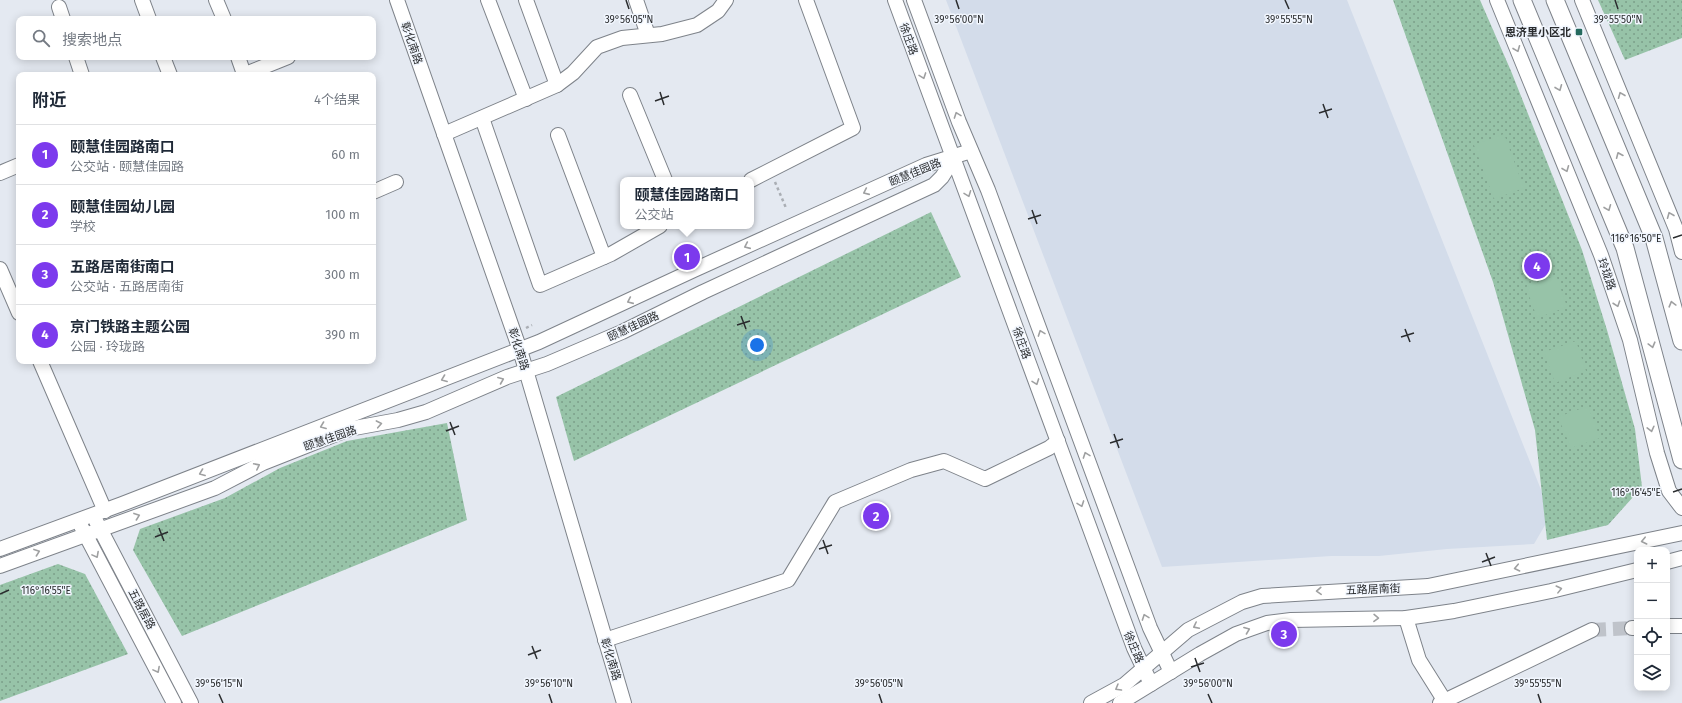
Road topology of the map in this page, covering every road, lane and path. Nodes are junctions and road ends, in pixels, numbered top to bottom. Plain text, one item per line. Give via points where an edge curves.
1 (142, 0) edge
2 (216, 0) edge
3 (397, 0) edge
4 (488, 0) edge
5 (526, 0) edge
6 (636, 0) edge
7 (726, 0) edge
8 (806, 0) edge
9 (895, 0) edge
10 (914, 0) edge
11 (1497, 0) edge
12 (1522, 0) edge
13 (1555, 0) edge
14 (1582, 0) edge
15 (148, 16) edge
16 (223, 16) edge
17 (648, 35) junction
18 (77, 60) edge
19 (164, 60) edge
20 (239, 60) edge
21 (281, 60) edge
22 (81, 72) edge
23 (169, 72) edge
24 (243, 72) edge
25 (251, 72) edge
26 (557, 85) junction
27 (630, 95) dead end
28 (526, 99) junction
29 (482, 118) junction
30 (444, 134) junction
31 (558, 135) dead end
32 (971, 151) junction
33 (954, 158) junction
34 (16, 166) edge
35 (770, 171) junction
36 (0, 172) edge
37 (664, 177) edge
38 (754, 179) edge
39 (396, 182) dead end
40 (376, 191) edge
41 (786, 208) dead end
42 (655, 229) edge
43 (1682, 252) edge
44 (604, 257) junction
45 (0, 269) edge
46 (16, 306) edge
47 (1682, 341) edge
48 (520, 350) junction
49 (41, 364) edge
50 (1058, 441) junction
51 (1682, 460) edge
52 (1682, 508) edge
53 (99, 513) junction
54 (79, 520) junction
55 (100, 529) junction
56 (1682, 533) edge
57 (86, 534) junction
58 (0, 549) edge
59 (1682, 558) edge
60 (1670, 561) edge
61 (0, 566) edge
62 (1634, 571) edge
63 (1406, 618) junction
64 (1670, 626) edge
65 (1682, 626) edge
66 (1592, 630) tunnel mouth
67 (605, 640) junction
68 (1162, 652) junction
69 (1143, 668) junction
70 (1172, 672) junction
71 (1151, 684) junction
72 (1443, 702) edge
73 (174, 703) edge
74 (191, 703) edge
75 (624, 703) edge
76 (1091, 703) edge
77 (1120, 703) edge

1 - 15 street
2 - 16 street
3 - 30 street, 彰化南路
4 - 28 street
5 - 26 street
6 - 17 street
7 - 17 street via 718,10 697,26
8 - 35 street via 853,128
9 -> 33 street, 徐庄路
32 -> 10 street, 徐庄路
11 -> 52 street, 玲珑路 via 1601,255 1630,340 1664,476 1669,491
12 -> 51 main road via 1625,248
47 -> 13 main road via 1654,238
43 -> 14 street via 1676,229
17 - 26 street via 622,38 597,47 573,73
18 - 22 street
19 - 23 street
20 - 24 street
21 - 25 street
26 - 28 street
27 - 37 street
28 - 29 street
29 - 30 street
29 - 44 street via 540,285
30 - 48 street, 彰化南路
31 - 44 street
32 - 33 street
68 -> 32 street, 徐庄路 via 1150,628 988,190
33 -> 48 street, 颐慧佳园路 via 926,165
33 -> 50 street, 徐庄路
55 -> 33 street, 颐慧佳园路 via 215,488 263,463 349,429 426,412 507,377 581,350 934,185
34 - 36 street
35 - 38 street
35 - 41 path
39 - 40 street
42 - 44 street
45 - 46 street
48 -> 53 street, 颐慧佳园路
48 - 67 street, 彰化南路
49 - 53 street, 五路居路
50 - 67 street via 1049,448 985,479 944,461 910,470 836,502 788,580
50 -> 69 street, 徐庄路
53 - 54 street, 颐慧佳园路
53 - 55 street, 五路居路
54 - 57 street, 五路居路
54 - 58 street, 颐慧佳园路
55 - 57 street, 颐慧佳园路
55 - 74 street, 五路居路
56 -> 68 street, 五路居南街 via 1428,586 1262,596 1242,602 1188,630
61 -> 57 street, 颐慧佳园路
57 -> 73 street, 五路居路
59 - 60 street
63 -> 62 street via 1551,591
70 -> 63 street via 1236,634 1267,623 1291,620
63 - 72 street via 1419,660
64 - 65 street
66 - 72 street
67 - 75 street, 彰化南路
68 - 69 street, 五路居南街
68 - 70 street, 徐庄路
69 - 71 street, 徐庄路
69 -> 76 street, 五路居南街 via 1124,685
70 - 71 street
71 - 77 street

